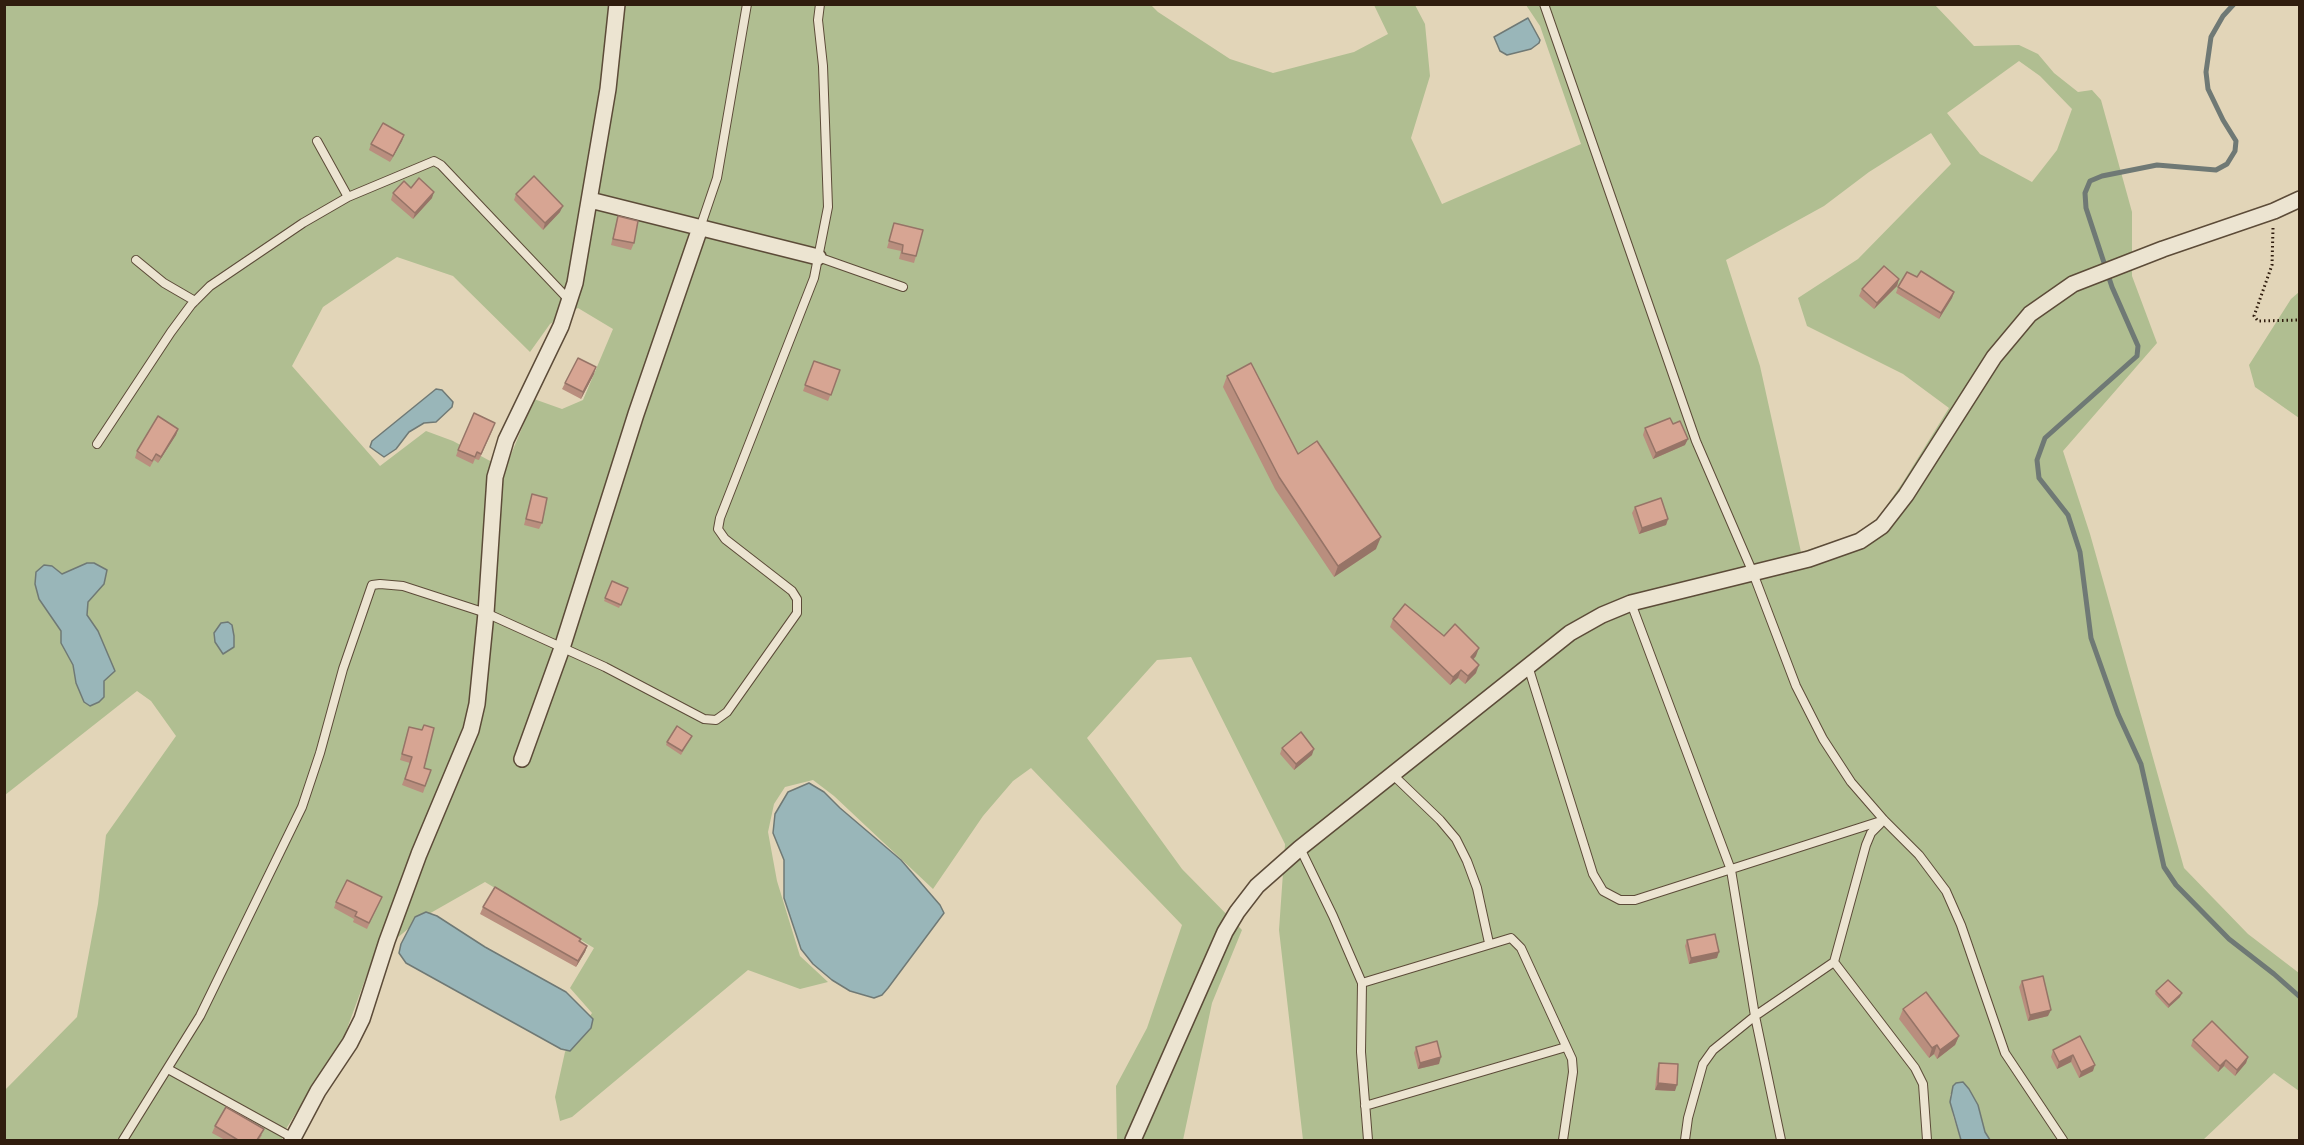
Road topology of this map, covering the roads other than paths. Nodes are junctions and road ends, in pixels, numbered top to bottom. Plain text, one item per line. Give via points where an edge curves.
1 (617, 4) edge
2 (747, 4) edge
3 (820, 4) edge
4 (1544, 4) edge
5 (317, 141) dead end
6 (348, 197) junction
7 (2300, 199) edge
8 (590, 200) junction
9 (700, 228) junction
10 (818, 257) junction
11 (136, 260) dead end
12 (903, 287) dead end
13 (195, 301) junction
14 (569, 301) junction
15 (97, 444) dead end
16 (1753, 573) junction
17 (1631, 603) junction
18 (486, 614) junction
19 (562, 648) junction
20 (1528, 666) junction
21 (522, 759) dead end
22 (1392, 774) junction
23 (1884, 820) junction
24 (1300, 848) junction
25 (1731, 870) junction
26 (1489, 943) junction
27 (1834, 962) junction
28 (1362, 983) junction
29 (1755, 1016) junction
30 (1566, 1047) junction
31 (168, 1069) junction
32 (1365, 1106) junction
33 (293, 1139) edge
34 (123, 1140) edge
35 (1133, 1140) edge
36 (1368, 1140) edge
37 (1563, 1140) edge
38 (1685, 1140) edge
39 (1781, 1140) edge
40 (1927, 1140) edge
41 (2063, 1140) edge

1 - 8 street
2 - 9 lane via 717,178
3 - 10 lane via 828,207
4 - 16 lane via 1696,441
5 - 6 lane
6 - 13 lane via 257,252
6 - 14 lane via 434,161
7 - 16 street via 2073,285 2030,314 1994,357 1882,526 1860,541
8 - 9 street
8 - 14 street
9 - 10 street
9 - 19 street
10 - 12 lane
10 - 19 lane via 814,278 718,529 725,539 792,591 797,599 797,613 727,712 716,720 704,719
11 - 13 lane
13 - 15 lane
14 - 18 street via 561,326 506,440 495,477
16 - 17 street
16 - 23 lane via 1796,686 1823,739 1851,782
17 - 20 street via 1570,633
17 - 25 lane
18 - 19 lane
18 - 31 lane via 403,586 372,585 302,807 227,964
18 - 33 street via 477,704 463,751 419,854 362,1019
19 - 21 street
20 - 22 street
20 - 25 lane via 1593,874 1603,891 1620,900 1635,900
22 - 24 street
22 - 26 lane via 1456,839 1477,888
23 - 25 lane
23 - 27 lane via 1866,845
23 - 41 lane via 1919,855 1946,891 2006,1053
24 - 28 lane
24 - 35 street via 1257,886 1225,932
25 - 29 lane
26 - 28 lane
26 - 30 lane via 1511,938 1521,948
27 - 29 lane
27 - 40 lane via 1915,1068 1923,1084
28 - 32 lane
29 - 38 lane via 1713,1050 1703,1064
29 - 39 lane
30 - 32 lane
30 - 37 lane via 1573,1072
31 - 33 lane
31 - 34 lane
32 - 36 lane

